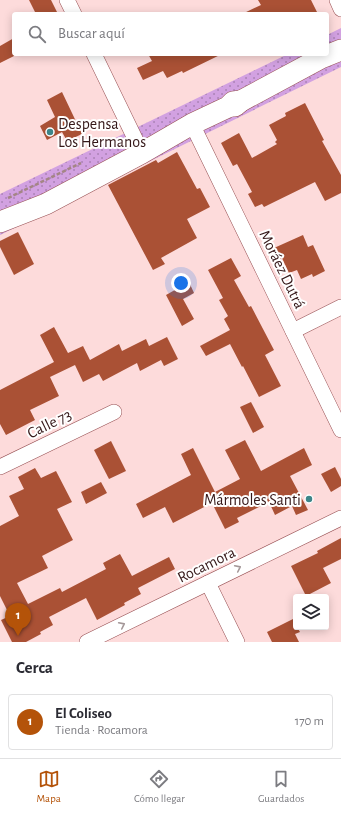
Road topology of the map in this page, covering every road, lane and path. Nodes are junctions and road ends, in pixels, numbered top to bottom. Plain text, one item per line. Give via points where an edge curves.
1 (67, 0) edge
2 (337, 0) edge
3 (341, 9) edge
4 (73, 12) edge
5 (341, 50) edge
6 (329, 55) edge
7 (95, 56) edge
8 (326, 56) edge
9 (192, 124) junction
10 (142, 153) junction
11 (0, 222) edge
12 (341, 307) edge
13 (293, 331) junction
14 (114, 412) dead end
15 (341, 430) edge
16 (0, 467) edge
17 (341, 518) edge
18 (208, 583) junction
19 (87, 642) edge
20 (237, 642) edge

1 - 4 street
2 - 3 street
5 - 6 main road
7 - 10 street
8 - 9 main road
9 - 10 main road
9 - 13 street, Moráez Dutrá
10 - 11 main road via 46,204
12 - 13 street
13 - 15 street, Moráez Dutrá
14 - 16 street, Calle 73
18 -> 17 street, Rocamora
19 -> 18 street, Rocamora
18 - 20 street

